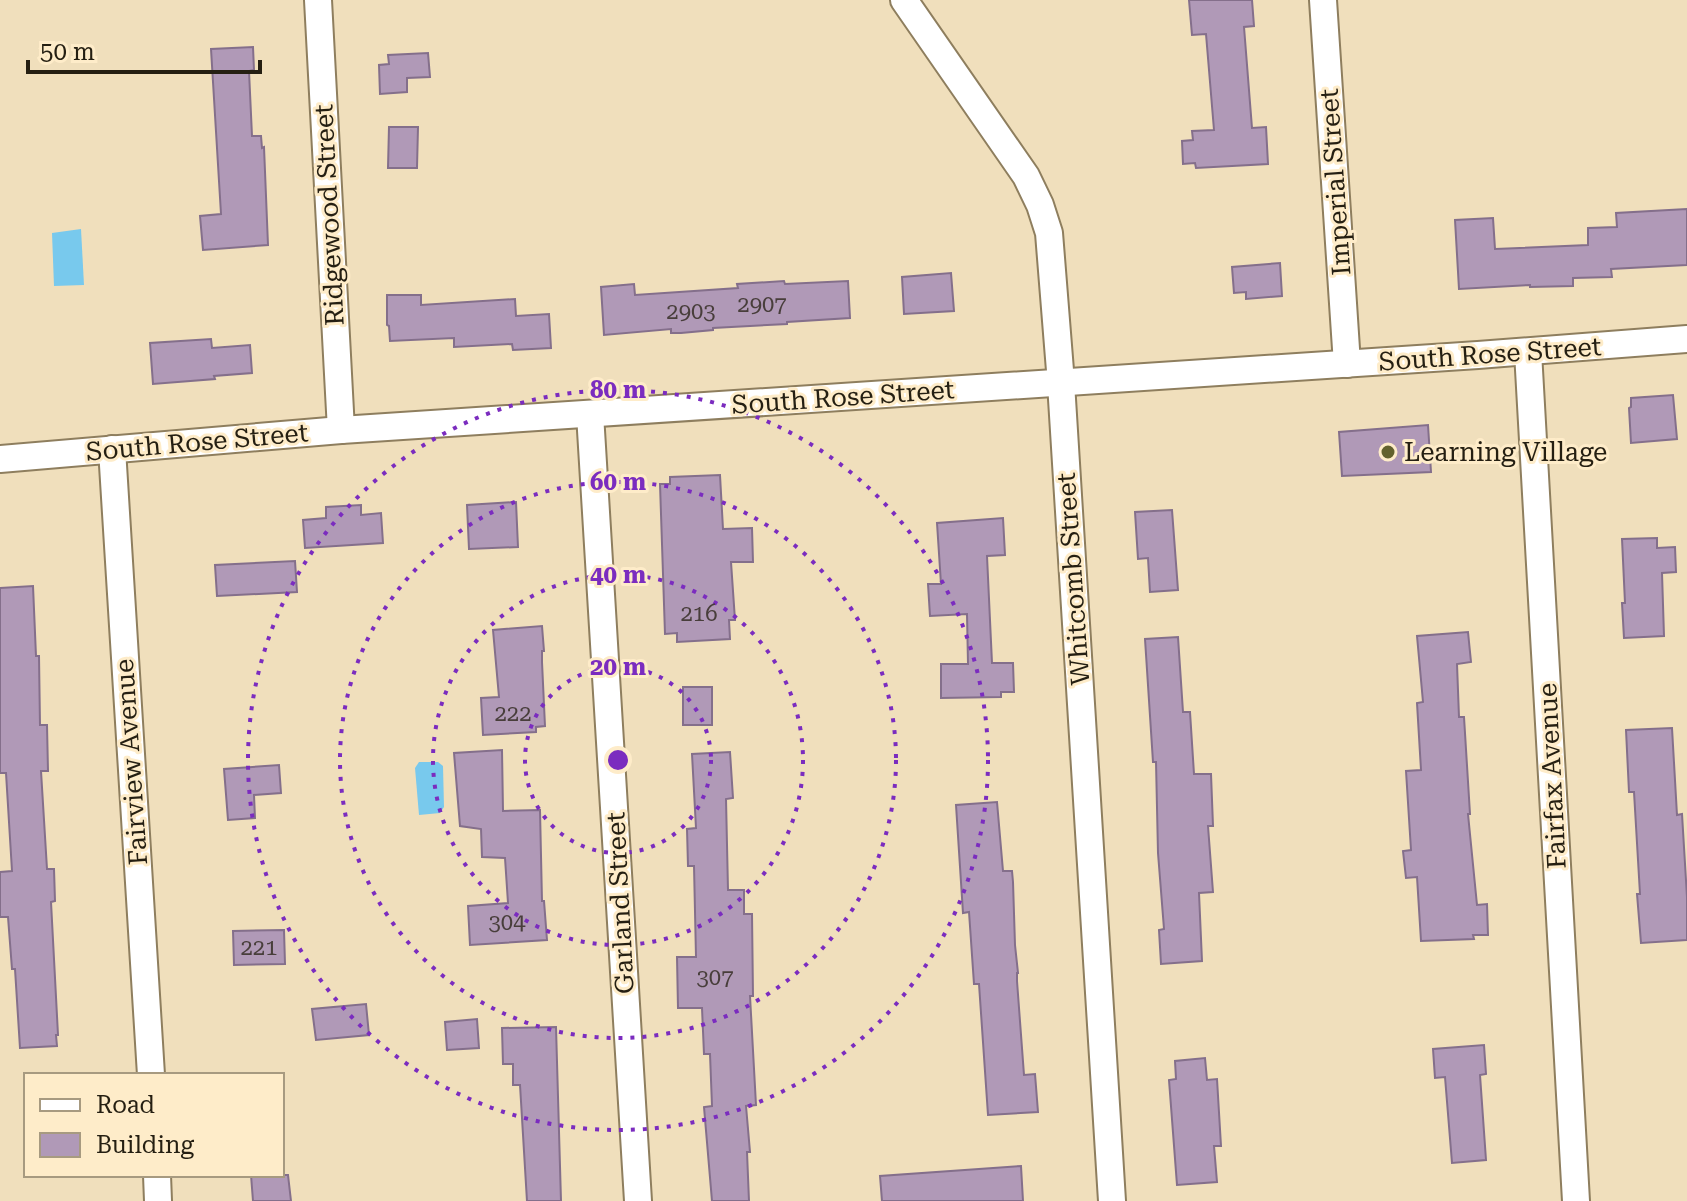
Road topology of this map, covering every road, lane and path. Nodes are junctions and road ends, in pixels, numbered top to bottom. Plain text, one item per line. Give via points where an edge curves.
1 (318, 0) edge
2 (904, 0) edge
3 (1323, 0) edge
4 (1687, 339) edge
5 (1528, 352) junction
6 (1347, 364) junction
7 (1061, 383) junction
8 (590, 414) junction
9 (341, 430) junction
10 (112, 449) junction
11 (0, 459) edge
12 (151, 1073) edge
13 (157, 1177) edge
14 (158, 1201) edge
15 (638, 1201) edge
16 (1112, 1201) edge
17 (1576, 1201) edge

1 - 9 street, Ridgewood Street
2 - 7 street, Whitcomb Street via 1026,176 1040,205 1049,233
3 - 6 street, Imperial Street
4 - 5 street, South Rose Street
5 - 6 street, South Rose Street
5 - 17 street, Fairfax Avenue
6 - 7 street, South Rose Street
7 - 8 street, South Rose Street
7 - 16 street, Whitcomb Street
8 - 9 street, South Rose Street
8 - 15 street, Garland Street
9 - 10 street, South Rose Street
10 - 11 street, South Rose Street
10 - 12 street, Fairview Avenue
13 - 14 street

